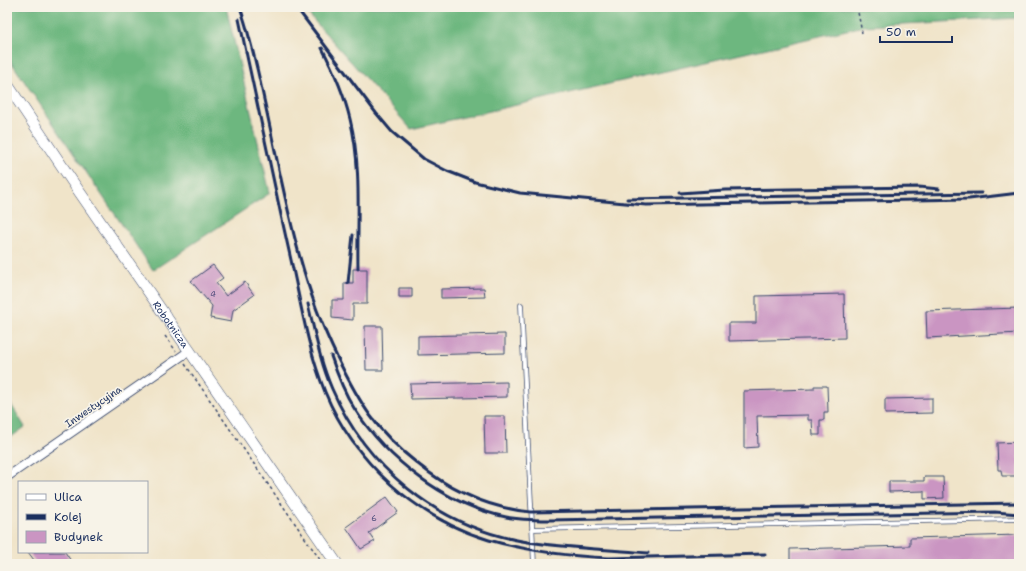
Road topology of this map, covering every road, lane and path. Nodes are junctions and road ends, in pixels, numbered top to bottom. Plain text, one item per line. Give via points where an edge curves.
1 (858, 7) edge
2 (862, 34) dead end
3 (7, 84) edge
4 (521, 305) dead end
5 (190, 351) junction
6 (7, 476) edge
7 (1019, 519) edge
8 (532, 529) junction
9 (337, 564) edge
10 (534, 564) edge

1 - 2 path
3 - 5 street, Robotnicza
4 - 8 lane
5 - 6 street, Inwestycyjna
5 - 9 street, Robotnicza
7 - 8 lane
8 - 10 lane

